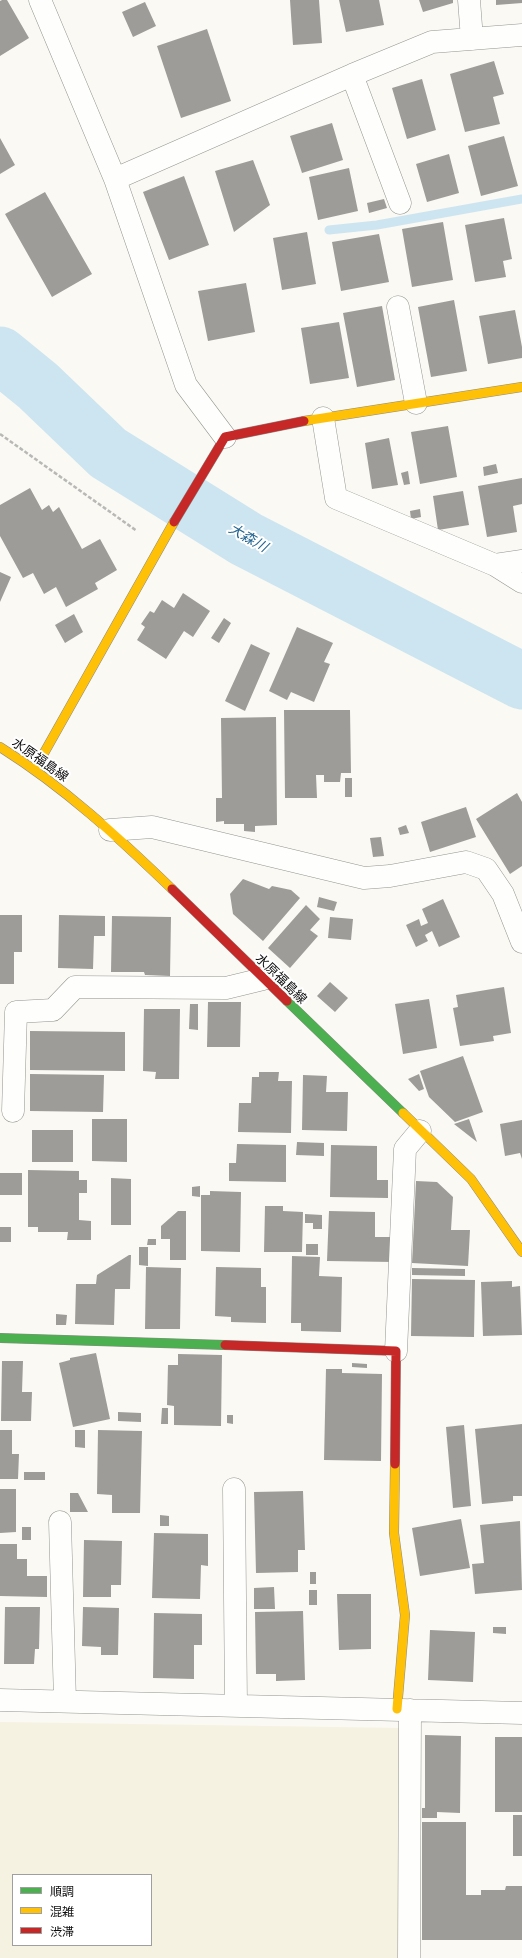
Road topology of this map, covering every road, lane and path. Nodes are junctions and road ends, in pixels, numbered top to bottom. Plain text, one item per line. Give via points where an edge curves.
1 (40, 0) edge
2 (469, 0) edge
3 (522, 35) edge
4 (472, 39) junction
5 (352, 75) junction
6 (115, 179) junction
7 (400, 203) dead end
8 (398, 307) dead end
9 (522, 387) edge
10 (416, 403) junction
11 (323, 418) junction
12 (0, 434) edge
13 (222, 442) junction
14 (160, 548) junction
15 (522, 561) edge
16 (495, 566) junction
17 (522, 582) edge
18 (0, 747) edge
19 (35, 769) junction
20 (110, 830) junction
21 (522, 942) edge
22 (263, 979) junction
23 (12, 1111) dead end
24 (420, 1131) junction
25 (522, 1252) edge
26 (0, 1338) edge
27 (396, 1351) junction
28 (234, 1489) dead end
29 (60, 1522) dead end
30 (0, 1700) edge
31 (65, 1701) junction
32 (236, 1706) junction
33 (403, 1709) junction
34 (522, 1712) edge
35 (409, 1958) edge

1 - 6 street
2 - 4 street
3 - 4 street
4 - 5 street via 432,42
5 - 6 street
5 - 7 street
6 - 13 street via 186,385
8 - 10 street
9 - 10 street
10 - 11 street
11 - 13 street via 273,426
11 - 16 street via 336,498
12 - 14 path
13 - 14 street
14 - 19 street
15 - 16 street
16 - 17 street
18 - 19 street, 水原福島線
19 - 20 street, 水原福島線
20 - 21 street via 152,826 364,878 390,876 466,862 486,868 503,894
20 - 22 street, 水原福島線
22 - 23 street via 226,988 75,987 53,1010 16,1012
22 - 24 street, 水原福島線
24 - 25 street, 水原福島線 via 471,1179
24 - 27 street via 405,1149
26 - 27 street
27 - 33 street via 394,1533 405,1615
28 - 32 street
29 - 31 street
30 - 31 street
31 - 32 street
32 - 33 street
33 - 34 street
33 - 35 street

